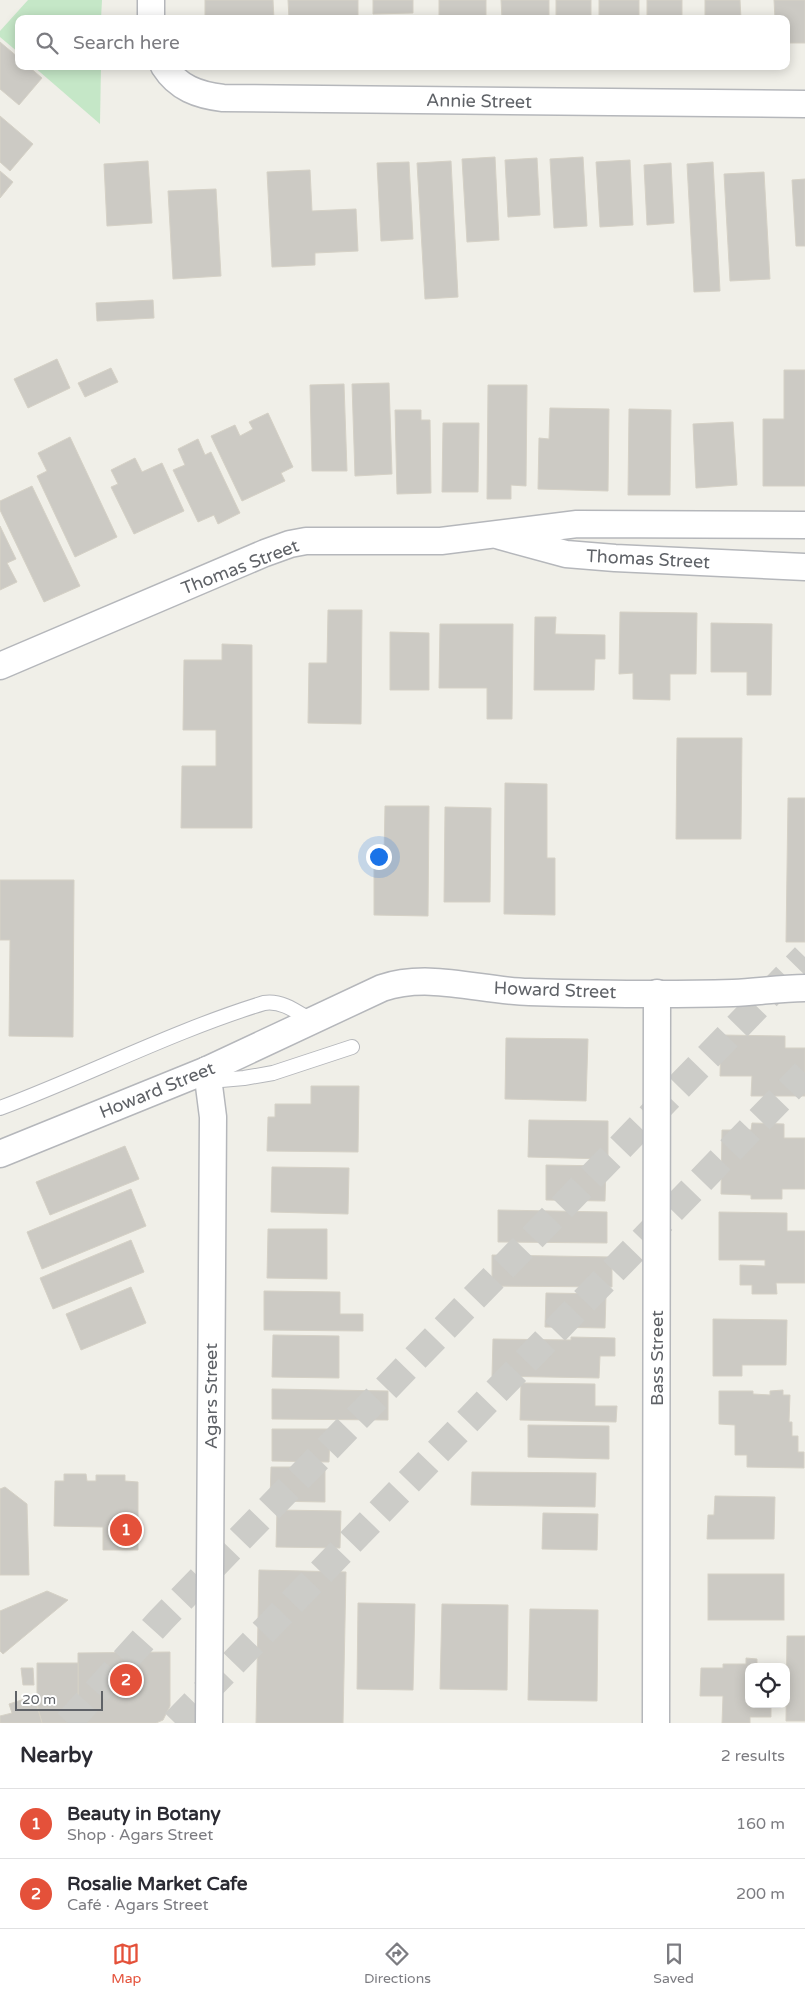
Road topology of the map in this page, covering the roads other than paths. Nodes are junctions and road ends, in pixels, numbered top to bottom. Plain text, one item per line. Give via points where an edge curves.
1 (167, 70) edge
2 (805, 104) edge
3 (805, 525) edge
4 (494, 535) junction
5 (805, 567) edge
6 (0, 666) edge
7 (805, 988) edge
8 (657, 993) junction
9 (312, 1021) junction
10 (352, 1047) dead end
11 (208, 1075) junction
12 (0, 1108) edge
13 (0, 1154) edge
14 (208, 1723) edge
15 (656, 1723) edge

1 - 2 street, Annie Street via 188,90 223,98
3 - 4 street, Thomas Street via 577,524
4 - 5 street, Thomas Street via 566,554
4 - 6 street, Thomas Street via 441,541 306,541 290,544
7 - 8 street, Howard Street
8 - 9 street, Howard Street via 527,992 464,984 412,983 382,988
8 - 15 street, Bass Street
9 - 11 street, Howard Street
9 - 12 lane via 284,1005 264,1003
10 - 11 lane via 273,1073 244,1078
11 - 13 street, Howard Street
11 - 14 street, Agars Street via 213,1133

